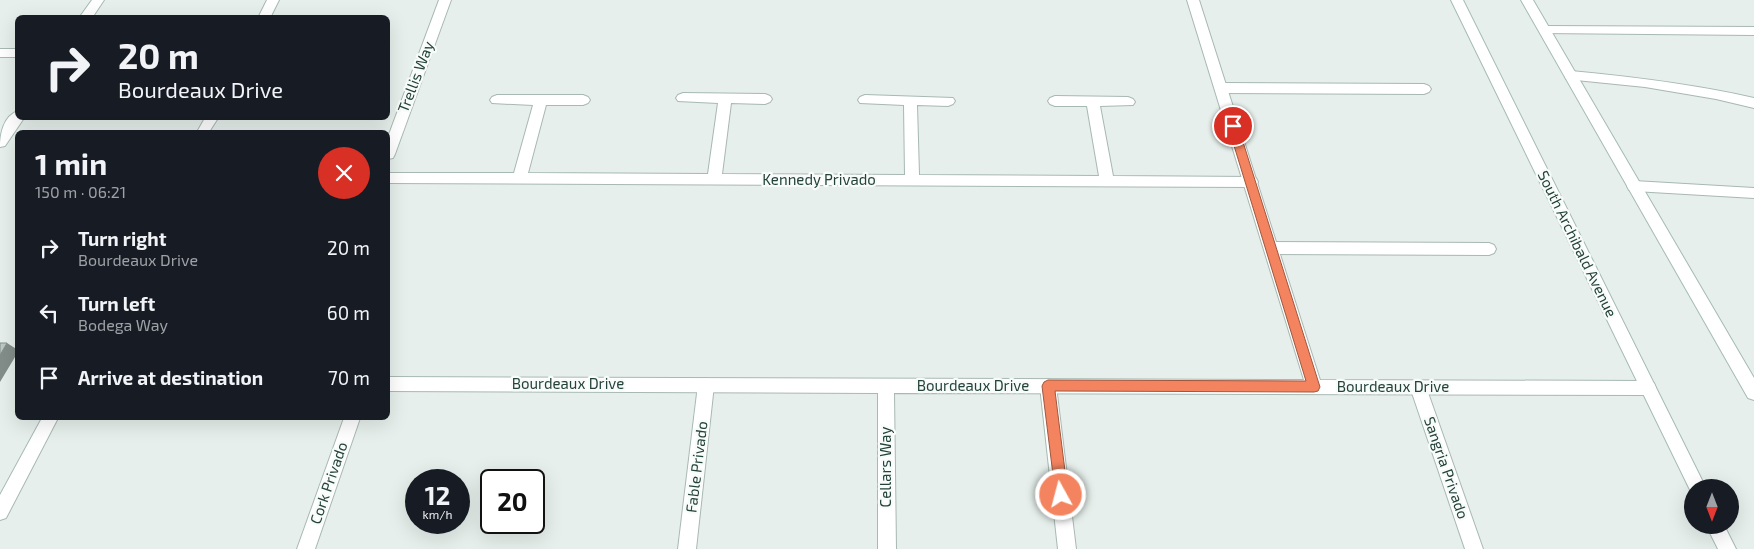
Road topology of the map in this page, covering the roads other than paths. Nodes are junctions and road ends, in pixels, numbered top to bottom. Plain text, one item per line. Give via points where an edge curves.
1 (98, 0) edge
2 (273, 0) edge
3 (445, 0) edge
4 (1193, 0) edge
5 (1457, 0) edge
6 (1527, 0) edge
7 (88, 15) edge
8 (266, 15) edge
9 (1545, 30) junction
10 (1754, 31) edge
11 (0, 53) edge
12 (15, 53) edge
13 (1571, 76) junction
14 (1221, 88) junction
15 (1424, 89) dead end
16 (683, 98) dead end
17 (725, 99) junction
18 (765, 99) dead end
19 (497, 100) dead end
20 (541, 100) junction
21 (583, 100) dead end
22 (866, 100) dead end
23 (910, 101) junction
24 (948, 101) dead end
25 (1056, 101) dead end
26 (1093, 102) junction
27 (1128, 102) dead end
28 (1754, 104) edge
29 (15, 120) edge
30 (0, 142) edge
31 (390, 149) edge
32 (390, 178) edge
33 (519, 179) junction
34 (714, 180) junction
35 (912, 180) junction
36 (1108, 182) junction
37 (1251, 182) junction
38 (1634, 186) junction
39 (1754, 193) edge
40 (1271, 248) junction
41 (1489, 249) dead end
42 (390, 384) edge
43 (706, 385) junction
44 (886, 385) junction
45 (1048, 386) junction
46 (1314, 387) junction
47 (1418, 387) junction
48 (1648, 388) junction
49 (1754, 393) edge
50 (49, 420) edge
51 (351, 420) edge
52 (1693, 479) edge
53 (0, 512) edge
54 (1720, 534) edge
55 (306, 549) edge
56 (686, 549) edge
57 (887, 549) edge
58 (1067, 549) edge
59 (1474, 549) edge
60 (1727, 549) edge

1 - 7 street
2 - 8 street
3 - 31 street, Trellis Way
4 - 14 street
5 - 48 street, South Archibald Avenue
6 - 9 street
9 - 10 street
9 - 13 street
11 - 12 street
13 - 28 street via 1645,82
13 - 38 street
14 - 15 street
14 - 37 street
16 - 17 street
17 - 18 street
17 - 34 street
19 - 20 street
20 - 21 street
20 - 33 street
22 - 23 street
23 - 24 street
23 - 35 street
25 - 26 street
26 - 27 street
26 - 36 street
29 - 30 street
32 - 33 street, Kennedy Privado
33 - 34 street, Kennedy Privado
34 - 35 street, Kennedy Privado
35 - 36 street, Kennedy Privado
36 - 37 street, Kennedy Privado
37 - 40 street
38 - 39 street
38 - 49 street
40 - 41 street
40 - 46 street
42 - 43 street, Bourdeaux Drive
43 - 44 street, Bourdeaux Drive
43 - 56 street, Fable Privado
44 - 45 street, Bourdeaux Drive
44 - 57 street, Cellars Way
45 - 46 street, Bourdeaux Drive
45 - 58 street
46 - 47 street, Bourdeaux Drive
47 - 48 street, Bourdeaux Drive
47 - 59 street, Sangria Privado
48 - 52 street, South Archibald Avenue
50 - 53 street
51 - 55 street, Cork Privado
54 - 60 street

